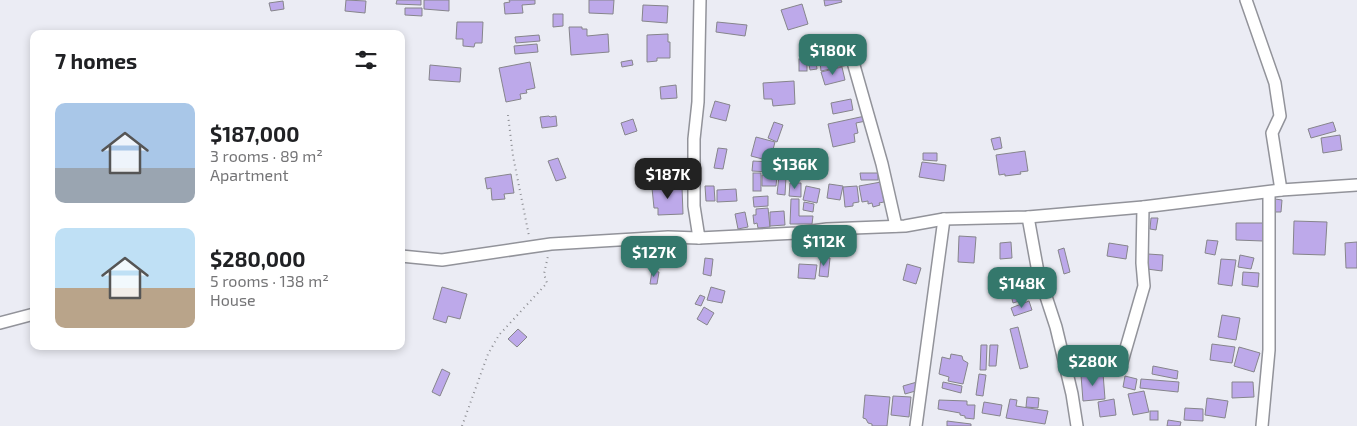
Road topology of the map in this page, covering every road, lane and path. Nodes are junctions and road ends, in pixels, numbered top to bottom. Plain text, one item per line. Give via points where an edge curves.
1 (700, 0) edge
2 (1246, 0) edge
3 (853, 62) dead end
4 (508, 115) dead end
5 (1357, 185) edge
6 (1281, 190) junction
7 (1269, 192) junction
8 (1143, 207) junction
9 (1028, 218) junction
10 (944, 219) junction
11 (896, 226) junction
12 (699, 238) junction
13 (551, 244) junction
14 (531, 248) junction
15 (405, 256) edge
16 (30, 315) edge
17 (0, 323) edge
18 (1122, 362) dead end
19 (462, 426) edge
20 (916, 426) edge
21 (1076, 426) edge
22 (1262, 426) edge

1 - 12 street via 694,139 694,206
2 - 6 street via 1275,82 1280,116 1272,133
3 - 11 street
4 - 14 path
5 - 6 street
6 - 7 street
7 - 8 street
7 - 22 street via 1269,350
8 - 9 street
8 - 18 street via 1144,286
9 - 10 street
9 - 21 street via 1038,272 1072,394
10 - 11 street
10 - 20 street
11 - 12 street
12 - 13 street
13 - 14 street
13 - 19 path via 544,274 547,283 499,335 488,354
14 - 15 street via 442,260
16 - 17 street

